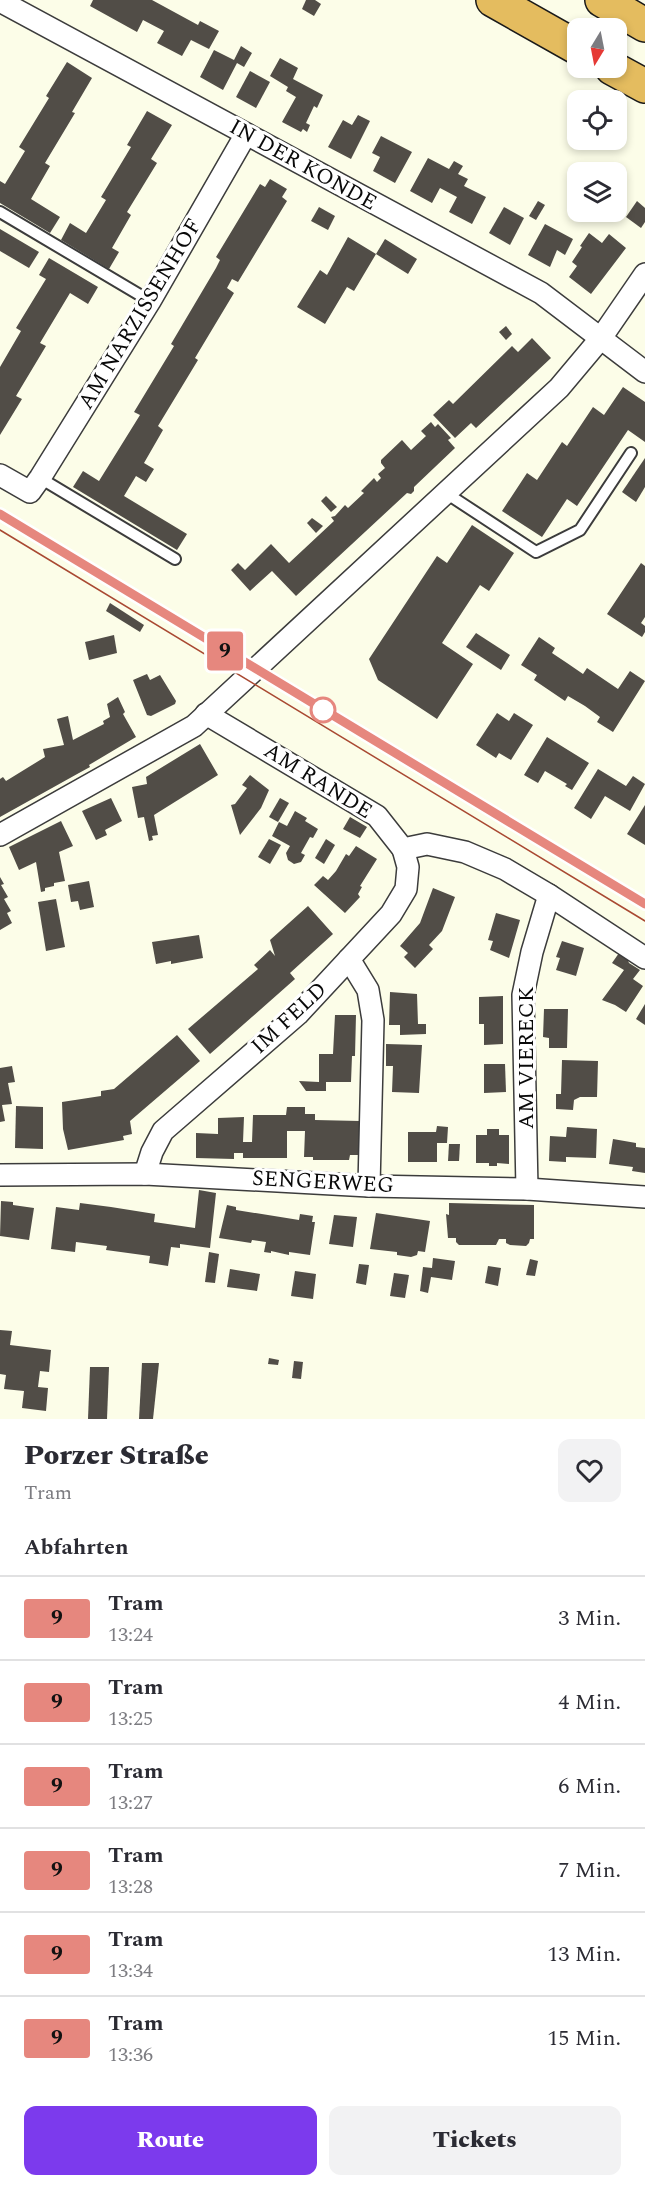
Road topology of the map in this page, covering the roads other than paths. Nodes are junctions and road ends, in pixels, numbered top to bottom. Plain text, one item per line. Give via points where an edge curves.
1 (493, 0) edge
2 (602, 0) edge
3 (0, 1) edge
4 (645, 26) edge
5 (567, 42) edge
6 (627, 76) edge
7 (644, 86) edge
8 (246, 134) junction
9 (0, 212) edge
10 (645, 274) edge
11 (150, 301) junction
12 (601, 338) junction
13 (645, 372) edge
14 (631, 453) dead end
15 (0, 475) edge
16 (35, 485) junction
17 (446, 493) junction
18 (176, 559) dead end
19 (206, 714) junction
20 (0, 835) edge
21 (403, 849) junction
22 (549, 895) junction
23 (645, 958) edge
24 (349, 959) junction
25 (145, 1174) junction
26 (0, 1175) edge
27 (369, 1186) junction
28 (527, 1189) junction
29 (645, 1197) edge

1 - 5 highway
2 - 4 highway
3 - 8 street, IN DER KONDE
6 - 7 highway
8 - 11 street, AM NARZISSENHOF
8 - 12 street, IN DER KONDE via 542,293
9 - 11 lane
10 - 12 street
11 - 16 street, AM NARZISSENHOF
12 - 13 street, IN DER KONDE
12 - 17 street via 559,388
14 - 17 lane via 580,530 536,552
15 - 16 street
16 - 18 lane
17 - 19 street
19 - 20 street via 194,726
19 - 21 street, AM RANDE via 377,816
21 - 22 street via 427,844 465,852 505,869
21 - 24 street, IM FELD via 408,867 406,889 391,914
22 - 23 street
22 - 28 street, AM VIERECK via 523,995
24 - 25 street, IM FELD via 298,1014 163,1131
24 - 27 street via 368,990 373,1020
25 - 26 street, SENGERWEG
25 - 27 street, SENGERWEG
27 - 28 street, SENGERWEG
28 - 29 street, SENGERWEG

